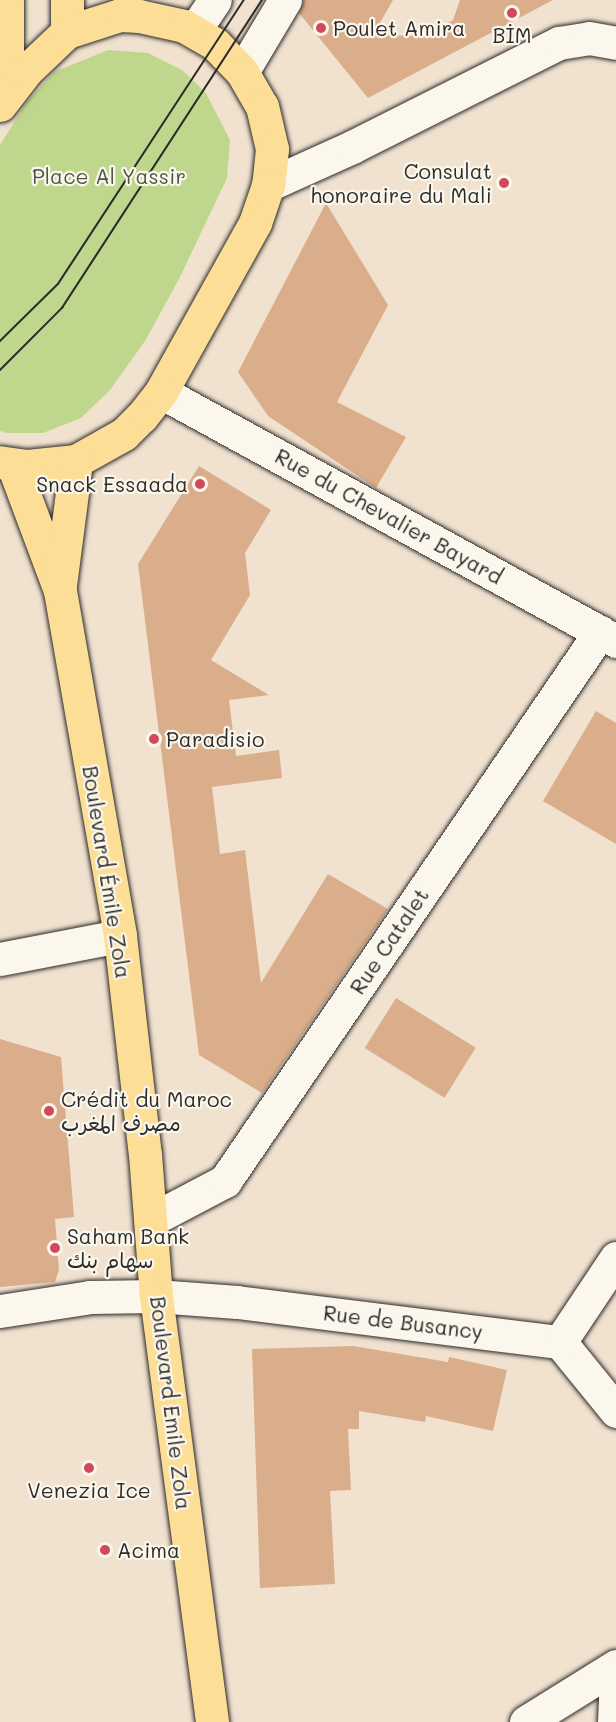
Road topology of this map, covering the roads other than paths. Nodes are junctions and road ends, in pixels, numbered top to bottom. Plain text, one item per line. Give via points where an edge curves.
1 (7, 0) edge
2 (215, 0) edge
3 (285, 0) edge
4 (67, 16) edge
5 (616, 18) edge
6 (194, 31) junction
7 (603, 41) edge
8 (242, 72) junction
9 (3, 99) edge
10 (268, 184) junction
11 (161, 392) junction
12 (76, 461) junction
13 (6, 464) edge
14 (60, 591) junction
15 (608, 636) edge
16 (120, 936) junction
17 (0, 959) edge
18 (145, 1154) joint
19 (151, 1220) junction
20 (616, 1258) edge
21 (156, 1296) junction
22 (0, 1311) edge
23 (560, 1342) junction
24 (616, 1411) edge
25 (616, 1666) edge
26 (616, 1676) edge
27 (212, 1722) edge
28 (526, 1722) edge
29 (614, 1722) edge

1 - 9 main road
2 - 6 street
3 - 8 street
4 - 6 main road via 120,15 164,20
4 - 9 main road via 47,49
5 - 7 street
6 - 8 main road via 215,44
7 - 10 street via 559,43 352,147
8 - 10 main road via 262,106 268,128 272,149
10 - 11 main road via 255,223
11 - 12 main road via 124,434
11 - 15 street, Rue du Chevalier Bayard
12 - 13 main road
12 - 14 main road, Boulevard Émile Zola
13 - 14 main road, Boulevard Émile Zola
14 - 16 main road, Boulevard Émile Zola
15 - 19 street, Rue Catalet via 225,1181
16 - 17 street
16 - 18 main road, Boulevard Émile Zola
18 - 19 main road, Boulevard Emile Zola
19 - 21 main road, Boulevard Emile Zola
20 - 23 street
21 - 22 street, Rue de Busancy via 90,1297
21 - 23 street, Rue de Busancy via 237,1302
21 - 27 main road, Boulevard Emile Zola
23 - 24 street
25 - 28 street
26 - 29 street

